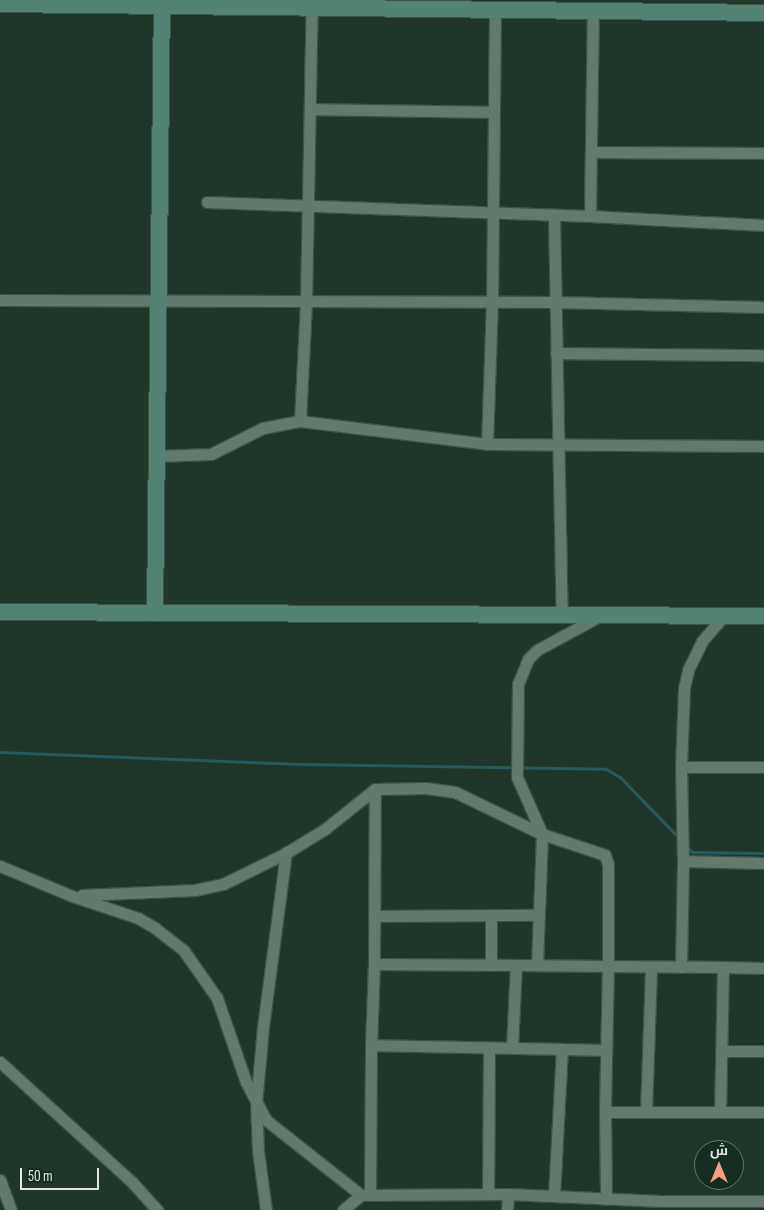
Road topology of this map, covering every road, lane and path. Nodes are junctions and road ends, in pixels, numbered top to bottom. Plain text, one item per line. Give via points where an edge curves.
1 (162, 3) edge
2 (0, 4) edge
3 (312, 4) edge
4 (495, 10) junction
5 (593, 10) junction
6 (764, 13) edge
7 (310, 109) junction
8 (493, 112) junction
9 (592, 152) junction
10 (764, 153) edge
11 (207, 202) dead end
12 (308, 205) junction
13 (491, 213) junction
14 (554, 215) junction
15 (590, 216) junction
16 (764, 225) edge
17 (0, 300) edge
18 (159, 302) junction
19 (306, 302) junction
20 (492, 302) junction
21 (556, 302) junction
22 (764, 306) edge
23 (556, 353) junction
24 (764, 355) edge
25 (300, 421) junction
26 (559, 443) junction
27 (486, 444) junction
28 (764, 446) edge
29 (157, 456) junction
30 (0, 612) edge
31 (155, 613) junction
32 (562, 614) junction
33 (604, 614) junction
34 (725, 615) junction
35 (764, 616) edge
36 (681, 767) junction
37 (764, 767) edge
38 (375, 789) junction
39 (542, 834) junction
40 (286, 853) junction
41 (683, 861) junction
42 (764, 863) edge
43 (0, 866) edge
44 (72, 896) junction
45 (491, 915) junction
46 (537, 915) junction
47 (374, 916) junction
48 (374, 964) junction
49 (491, 965) junction
50 (516, 965) junction
51 (536, 965) junction
52 (608, 966) junction
53 (651, 967) junction
54 (681, 967) junction
55 (724, 967) junction
56 (764, 968) edge
57 (371, 1044) junction
58 (489, 1048) junction
59 (512, 1048) junction
60 (562, 1049) junction
61 (606, 1050) junction
62 (721, 1050) junction
63 (764, 1051) edge
64 (0, 1062) edge
65 (256, 1104) junction
66 (605, 1112) junction
67 (646, 1112) junction
68 (720, 1112) junction
69 (764, 1112) edge
70 (0, 1180) edge
71 (488, 1194) junction
72 (508, 1194) junction
73 (366, 1195) junction
74 (554, 1196) junction
75 (581, 1198) junction
76 (606, 1199) junction
77 (761, 1204) edge
78 (660, 1206) edge
79 (707, 1206) edge
80 (11, 1210) edge
81 (157, 1210) edge
82 (266, 1210) edge
83 (343, 1210) edge
84 (508, 1210) edge
85 (581, 1210) edge

1 - 2 street
1 - 3 street
1 - 18 street
3 - 4 street
3 - 7 street
4 - 5 street
4 - 8 street
5 - 6 street
5 - 9 street
7 - 8 street
7 - 12 street
8 - 13 street
9 - 10 street
9 - 15 street
11 - 12 street
12 - 13 street
12 - 19 street
13 - 14 street
13 - 20 street
14 - 15 street
14 - 21 street
15 - 16 street
17 - 18 street
18 - 19 street
18 - 29 street
19 - 20 street
19 - 25 street
20 - 21 street
20 - 27 street
21 - 22 street
21 - 23 street
23 - 24 street
23 - 26 street
25 - 27 street
25 - 29 street via 263,428 205,456
26 - 27 street
26 - 28 street
26 - 32 street
29 - 31 street
30 - 31 street
31 - 32 street
32 - 33 street
33 - 34 street
33 - 39 street via 537,650 522,670 517,699 516,771 518,783
34 - 35 street
34 - 36 street via 702,641 688,670 682,708
36 - 37 street
36 - 41 street
38 - 39 street via 426,788 454,792
38 - 40 street via 325,829
38 - 47 street
39 - 46 street
39 - 52 street via 601,853 607,858
40 - 44 street via 223,884 195,890
40 - 65 street
41 - 42 street
41 - 54 street
43 - 44 street
44 - 65 street via 138,918 184,951 217,998
45 - 46 street
45 - 47 street
45 - 49 street
46 - 51 street
47 - 48 street
48 - 49 street
48 - 57 street
49 - 50 street
50 - 51 street
50 - 59 street
51 - 52 street
52 - 53 street
52 - 61 street
53 - 54 street
53 - 67 street
54 - 55 street
55 - 56 street
55 - 62 street
57 - 58 street
57 - 73 street
58 - 59 street
58 - 71 street
59 - 60 street
60 - 61 street
60 - 74 street
61 - 66 street
62 - 63 street
62 - 68 street
64 - 81 street via 132,1182
65 - 73 street via 272,1125
65 - 82 street
66 - 67 street
66 - 76 street
67 - 68 street
68 - 69 street
70 - 80 street
71 - 72 street
71 - 73 street
72 - 74 street
72 - 84 street
73 - 83 street
74 - 75 street
75 - 76 street
75 - 85 street
76 - 78 street
77 - 79 street
78 - 79 street

